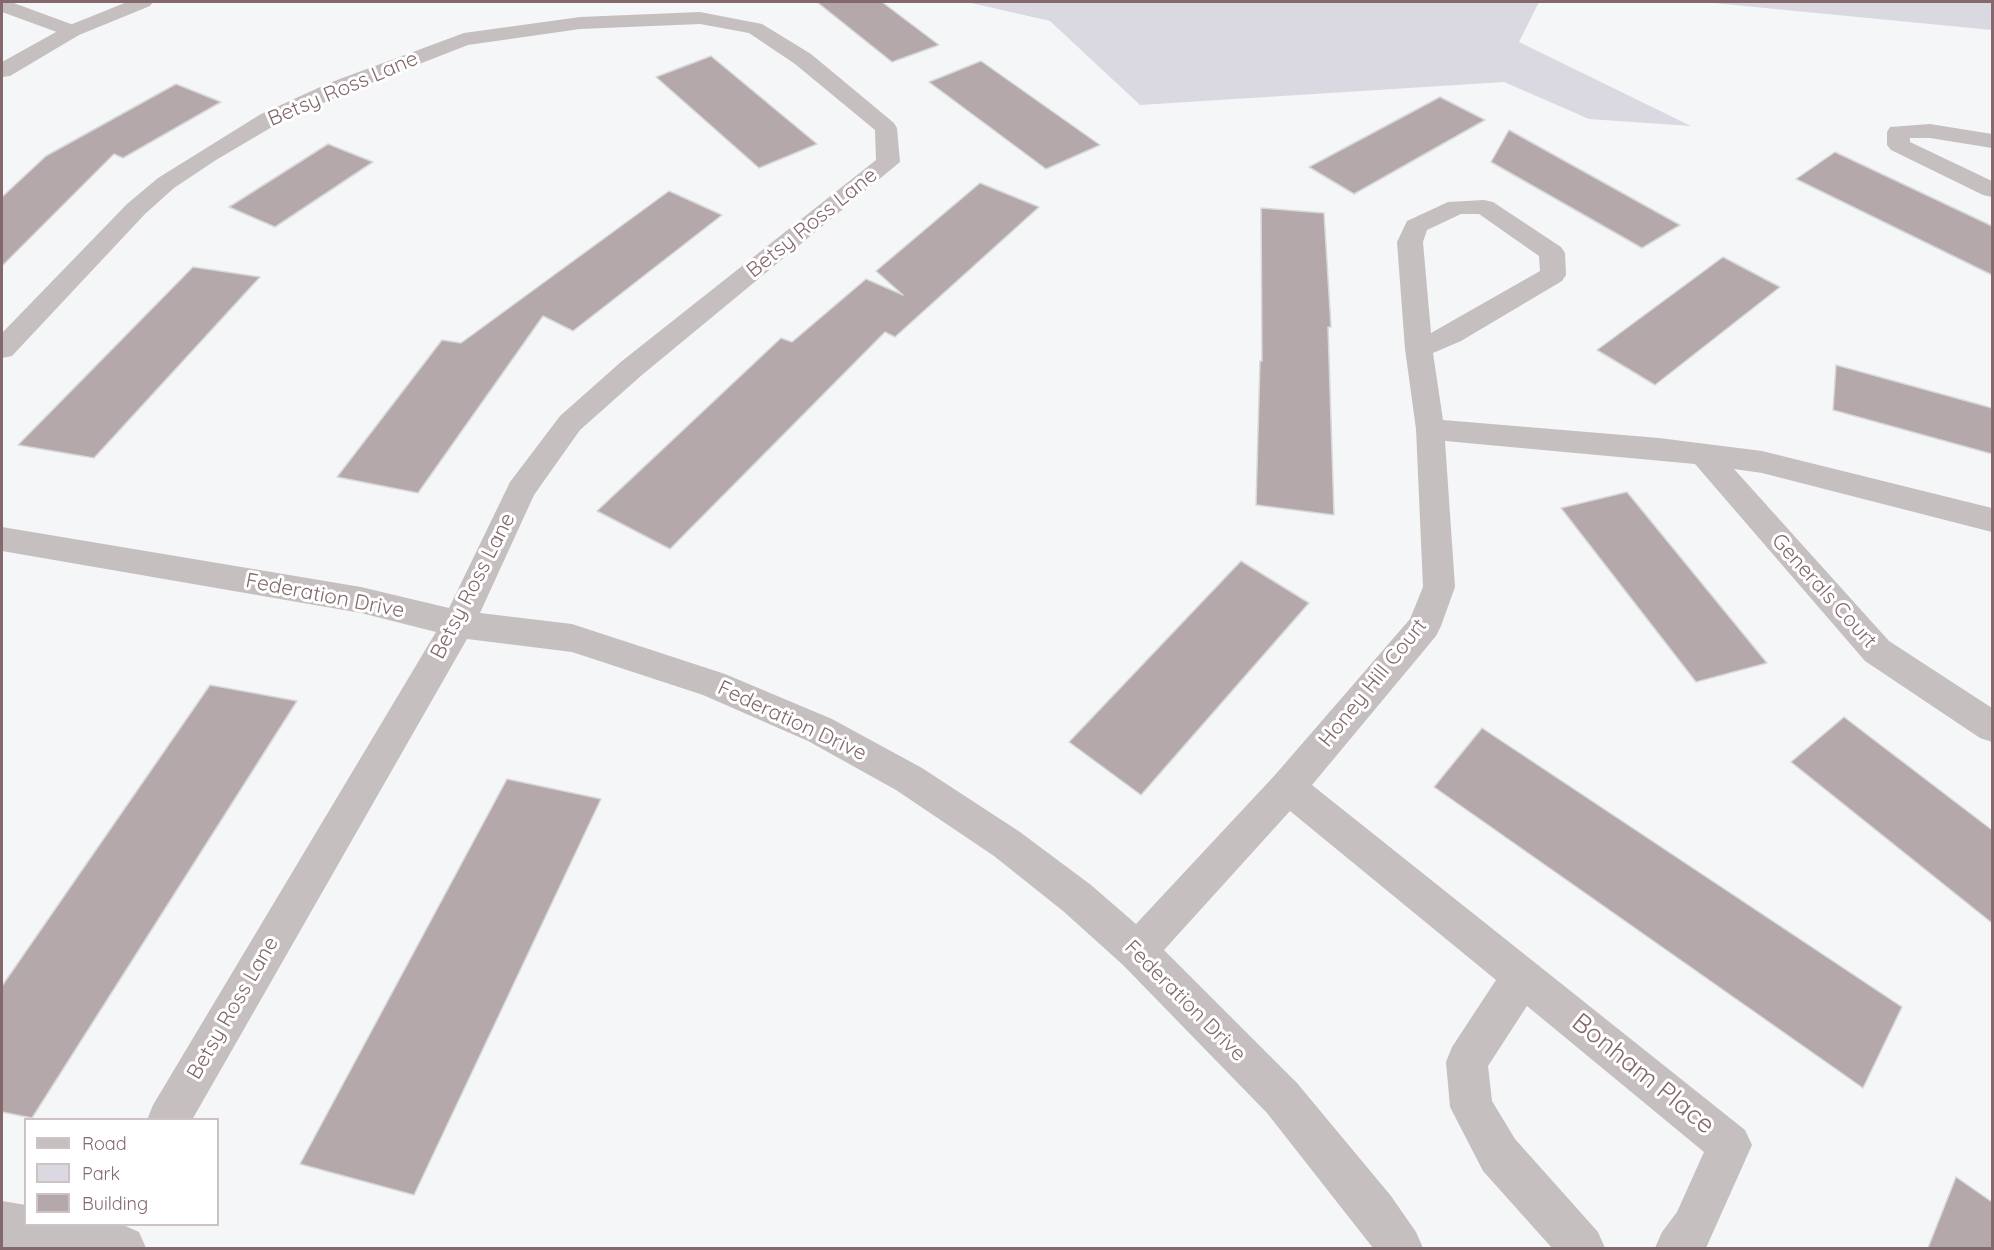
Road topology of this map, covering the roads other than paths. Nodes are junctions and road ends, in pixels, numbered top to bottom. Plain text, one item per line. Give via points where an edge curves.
1 (142, 2) edge
2 (2, 5) edge
3 (72, 31) junction
4 (2, 71) edge
5 (1992, 141) edge
6 (1992, 190) edge
7 (2, 349) edge
8 (1419, 349) junction
9 (1430, 429) junction
10 (1703, 454) junction
11 (1992, 520) edge
12 (2, 539) edge
13 (458, 624) junction
14 (1992, 727) edge
15 (1288, 787) junction
16 (1137, 951) junction
17 (1522, 976) junction
18 (169, 1118) edge
19 (2, 1224) edge
20 (105, 1240) edge
21 (1400, 1248) edge
22 (1582, 1248) edge
23 (1678, 1248) edge

1 - 3 street
2 - 3 street
3 - 4 street
5 - 6 street via 1930,131 1898,132 1899,145
7 - 13 street, Betsy Ross Lane via 136,209 166,183 270,118 337,88 464,39 580,22 700,18 754,28 803,59 886,128 888,162 632,368 570,423 521,490
8 - 8 street, Honey Hill Court via 1451,335 1553,275 1552,253 1484,207 1457,207 1416,226 1410,242
8 - 9 street, Honey Hill Court
9 - 10 street
9 - 15 street, Honey Hill Court via 1439,587 1424,626
10 - 11 street via 1762,462
10 - 14 street, Generals Court via 1877,651
12 - 13 street, Federation Drive via 361,600
13 - 16 street, Federation Drive via 572,638 713,684 820,730 909,779 1006,844 1077,898
13 - 18 street, Betsy Ross Lane
15 - 16 street, Honey Hill Court
15 - 17 street, Bonham Place
16 - 21 street, Federation Drive via 1281,1098
17 - 22 street via 1467,1062 1472,1107 1499,1155
17 - 23 street, Bonham Place via 1730,1145 1693,1228
19 - 20 street

